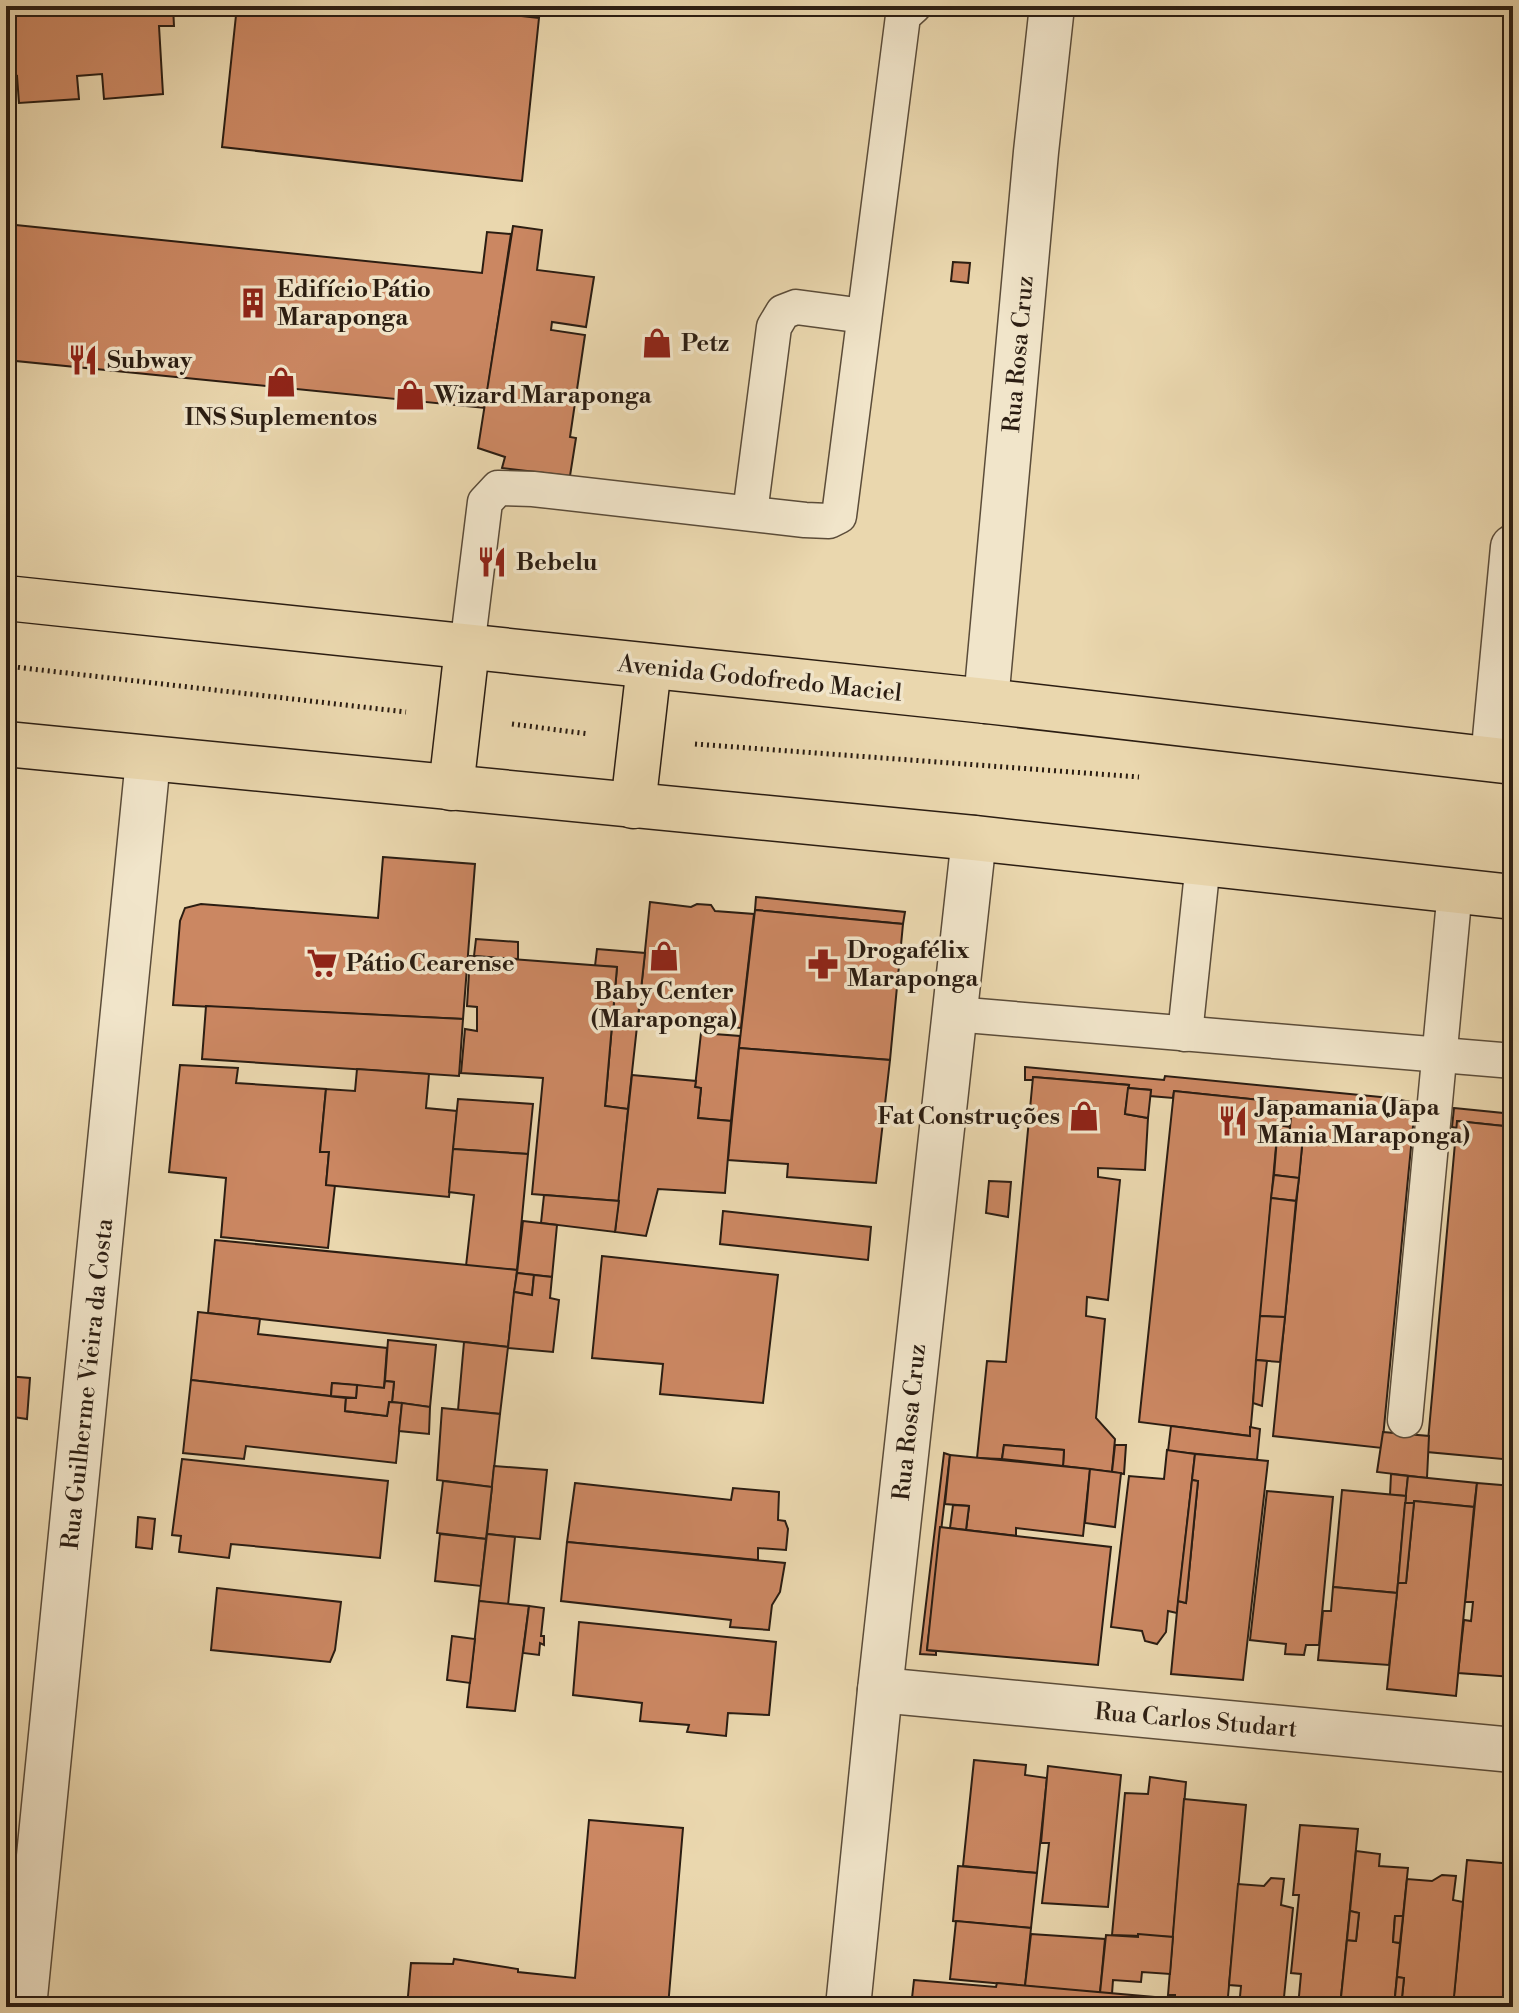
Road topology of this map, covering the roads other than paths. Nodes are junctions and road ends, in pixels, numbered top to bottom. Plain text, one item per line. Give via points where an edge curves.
1 (914, 6) edge
2 (1043, 7) edge
3 (864, 316) junction
4 (750, 513) junction
5 (1513, 547) edge
6 (6, 598) edge
7 (467, 648) junction
8 (649, 666) junction
9 (986, 701) junction
10 (6, 744) edge
11 (148, 760) junction
12 (1503, 760) edge
13 (451, 788) junction
14 (633, 806) junction
15 (974, 838) junction
16 (1203, 863) junction
17 (1455, 890) junction
18 (1513, 897) edge
19 (954, 1014) junction
20 (1185, 1034) junction
21 (1439, 1053) junction
22 (1513, 1061) edge
23 (1405, 1420) dead end
24 (880, 1690) junction
25 (1513, 1750) edge
26 (24, 2007) edge
27 (848, 2007) edge

1 - 3 lane via 903,16
2 - 9 street, Rua Rosa Cruz via 1034,167
3 - 4 lane via 796,307 783,312 774,327
3 - 4 lane via 839,516 829,521
4 - 7 lane via 498,488 485,502
5 - 12 street
6 - 7 main road, Avenida Godofredo Maciel
7 - 8 main road, Avenida Godofredo Maciel
7 - 13 main road
8 - 9 main road, Avenida Godofredo Maciel
8 - 14 main road
9 - 12 main road, Avenida Godofredo Maciel
10 - 11 main road
11 - 13 main road
11 - 26 street, Rua Guilherme Vieira da Costa
13 - 14 main road
14 - 15 main road
15 - 16 main road
15 - 19 street, Rua Rosa Cruz
16 - 17 main road
16 - 20 lane
17 - 18 main road
17 - 21 lane
19 - 20 lane
19 - 24 street, Rua Rosa Cruz
20 - 21 lane
21 - 22 lane
21 - 23 lane
24 - 25 street, Rua Carlos Studart
24 - 27 street, Rua Rosa Cruz

